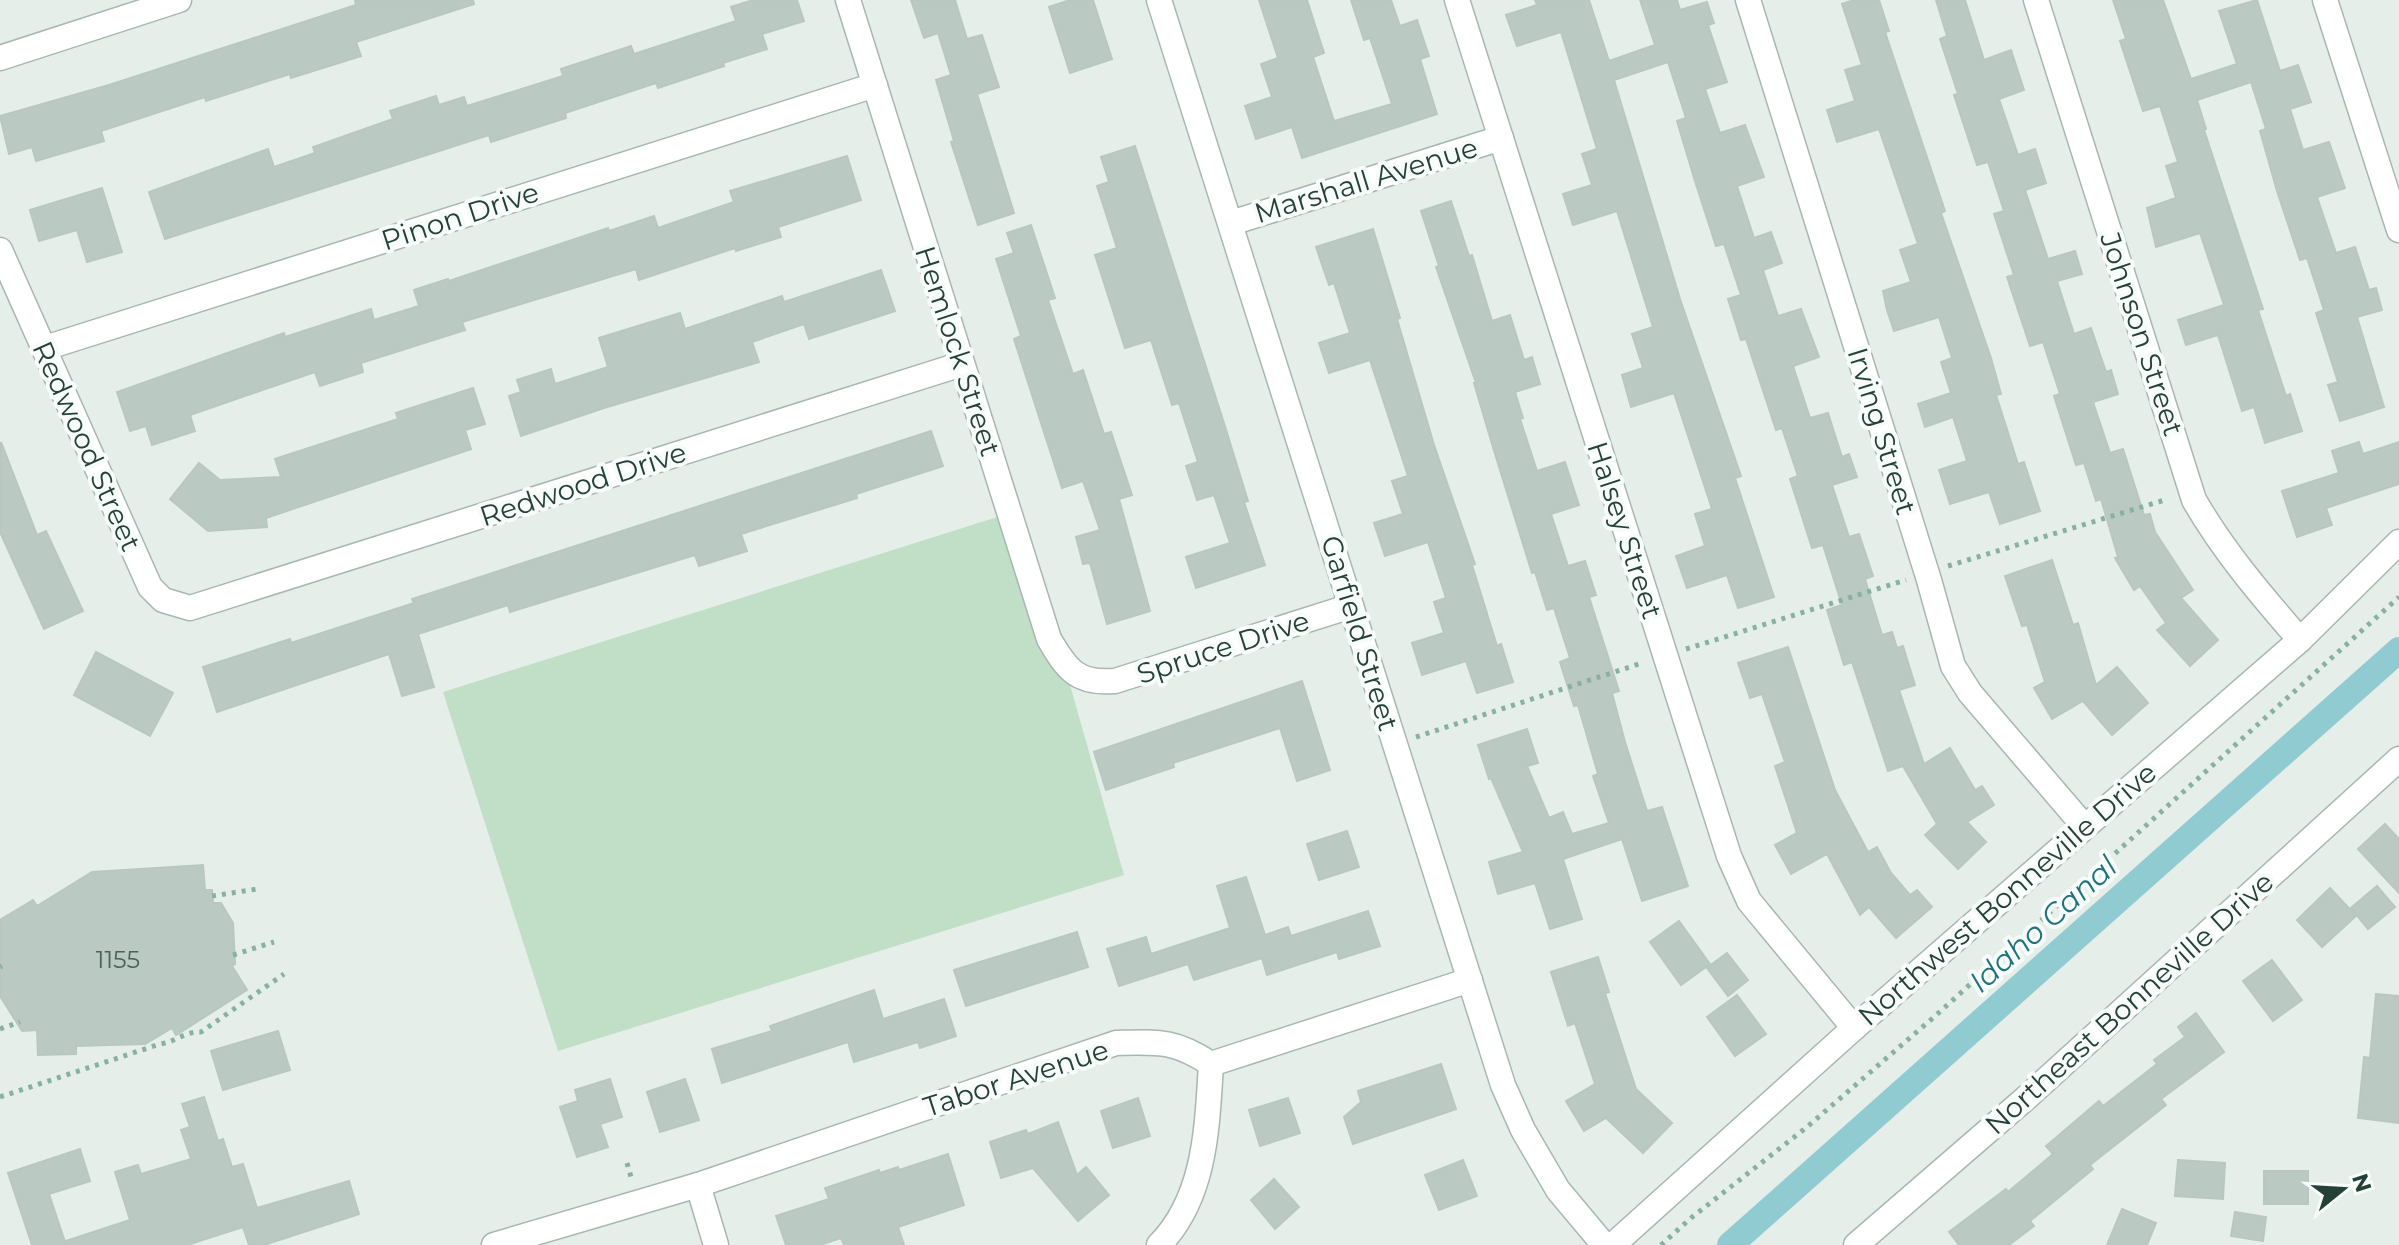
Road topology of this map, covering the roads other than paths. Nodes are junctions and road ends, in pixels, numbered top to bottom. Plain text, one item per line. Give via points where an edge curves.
1 (179, 0) edge
2 (848, 0) edge
3 (1159, 0) edge
4 (1457, 0) edge
5 (1748, 0) edge
6 (2036, 0) edge
7 (2325, 0) edge
8 (0, 58) edge
9 (875, 85) junction
10 (1501, 138) junction
11 (1231, 223) junction
12 (2399, 230) edge
13 (0, 250) edge
14 (45, 348) junction
15 (962, 364) junction
16 (2399, 542) edge
17 (203, 605) joint
18 (1351, 606) junction
19 (2300, 640) junction
20 (1094, 683) joint
21 (2399, 759) edge
22 (2084, 826) junction
23 (1470, 980) junction
24 (1854, 1028) junction
25 (1211, 1064) junction
26 (698, 1185) junction
27 (494, 1245) edge
28 (716, 1245) edge
29 (1159, 1245) edge
30 (1604, 1245) edge
31 (1613, 1245) edge
32 (1856, 1245) edge

1 - 8 street
2 - 9 street, Hemlock Street
3 - 11 street, Garfield Street
4 - 10 street, Halsey Street
5 - 22 street, Irving Street via 1953,666
6 - 19 street, Johnson Street via 2194,500 2241,573
7 - 12 street
9 - 14 street, Pinon Drive
9 - 15 street, Hemlock Street
10 - 11 street, Marshall Avenue
10 - 24 street, Halsey Street via 1729,856 1749,901
11 - 18 street, Garfield Street
13 - 14 street, Redwood Street
14 - 17 street, Redwood Street via 150,587 179,606
15 - 17 street, Redwood Drive
15 - 20 street, Hemlock Street via 1049,639 1064,664
16 - 19 street, Northwest Bonneville Drive
18 - 20 street, Spruce Drive via 1115,681
18 - 23 street, Garfield Street
19 - 22 street, Northwest Bonneville Drive
21 - 32 street, Northeast Bonneville Drive
22 - 24 street, Northwest Bonneville Drive
23 - 25 street
23 - 30 street, Garfield Street via 1523,1130 1558,1190
24 - 31 street, Northwest Bonneville Drive
25 - 26 street, Tabor Avenue via 1164,1042 1116,1043
25 - 29 street via 1205,1146 1190,1201
26 - 27 street, Tabor Avenue
26 - 28 street

